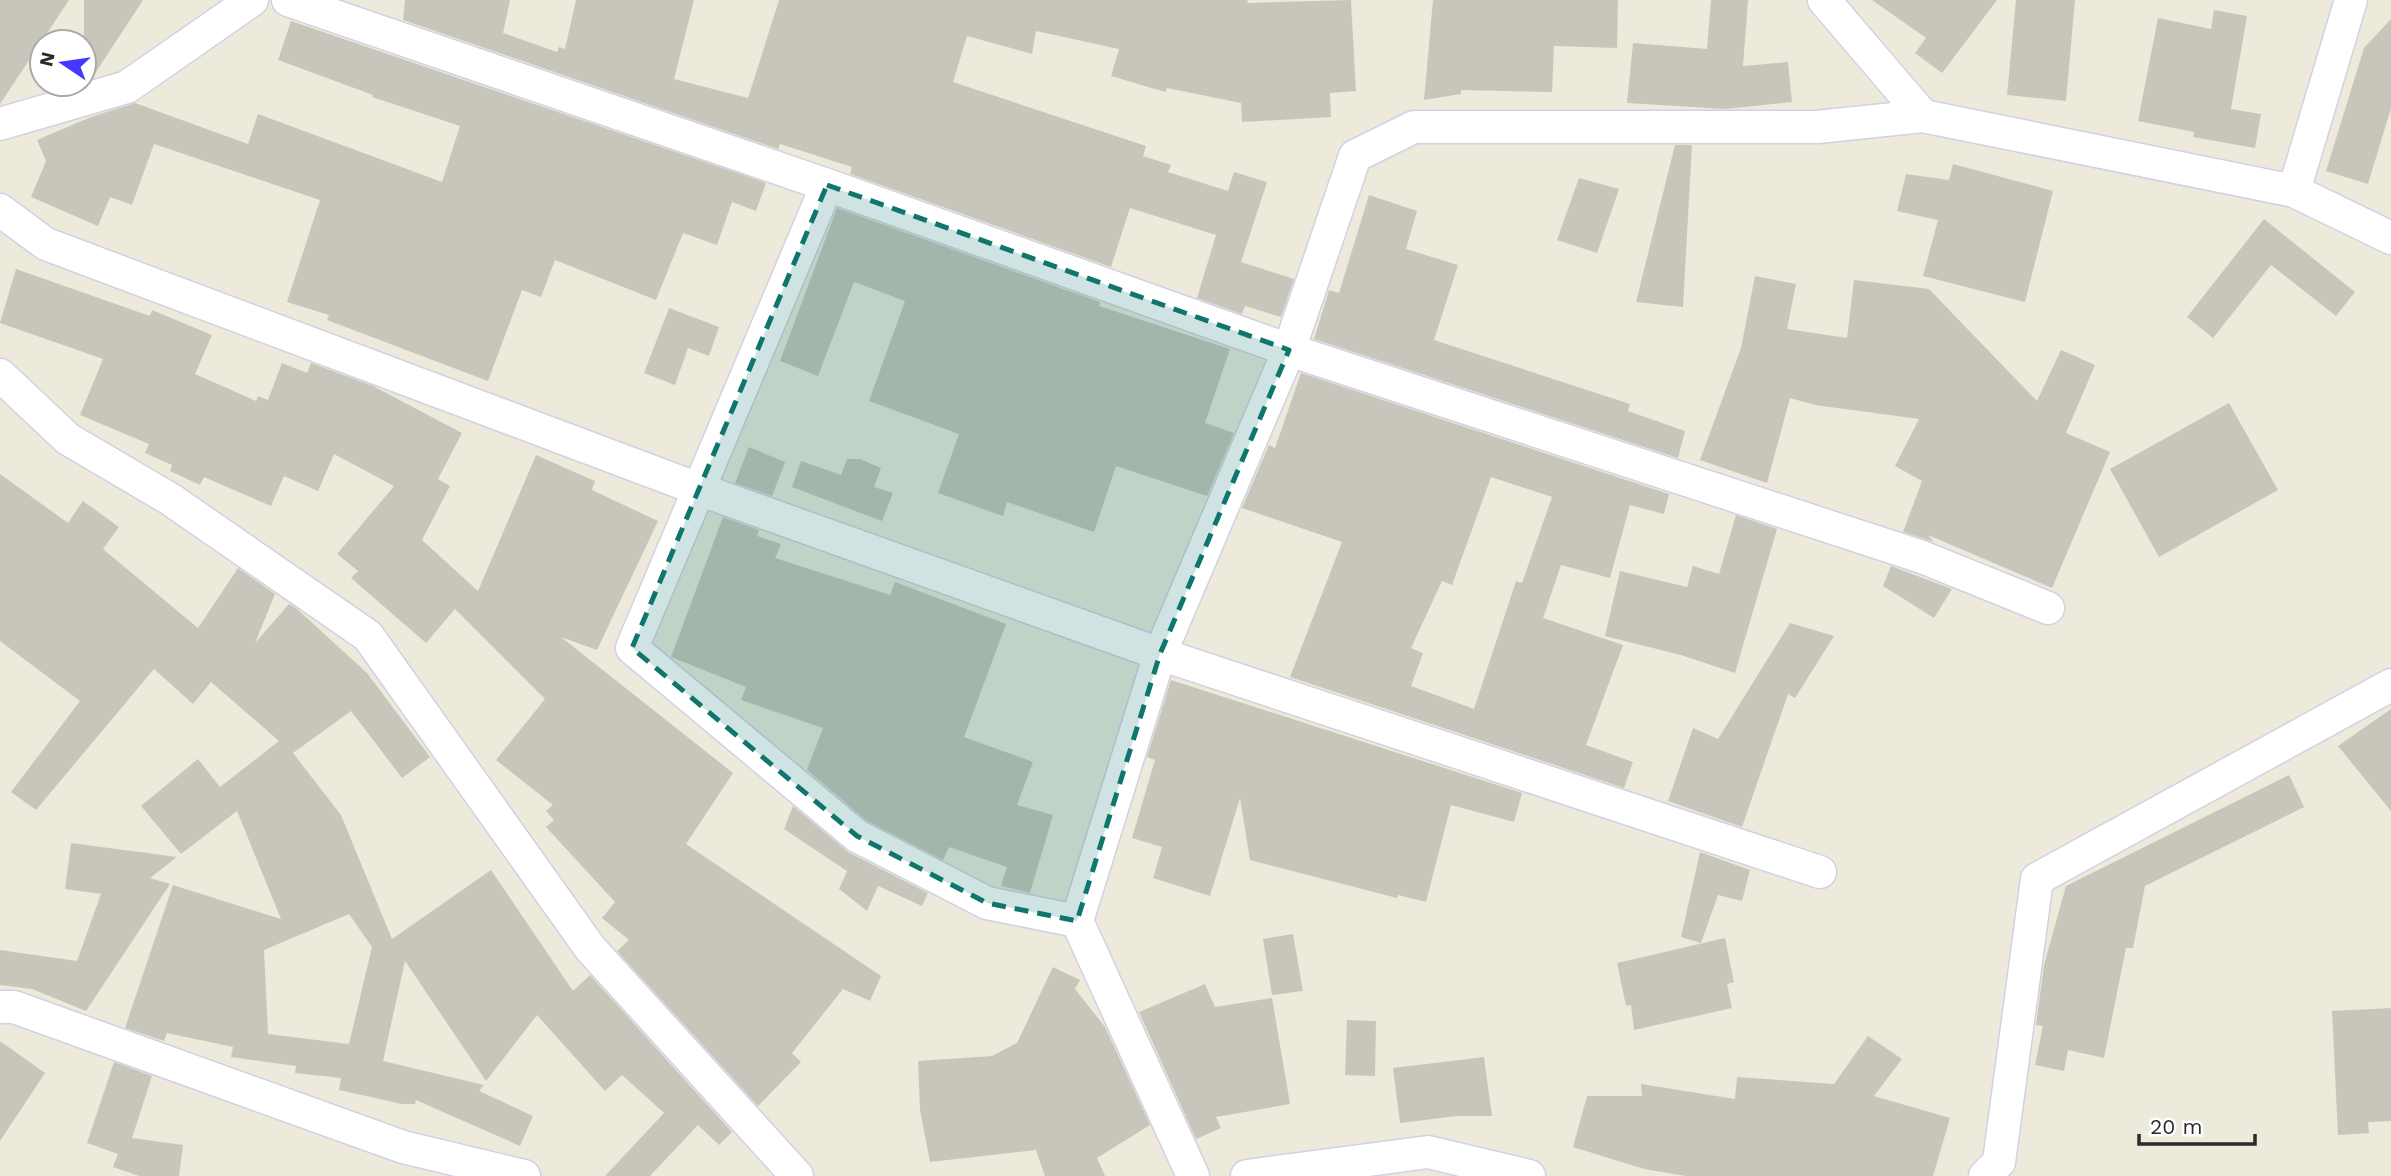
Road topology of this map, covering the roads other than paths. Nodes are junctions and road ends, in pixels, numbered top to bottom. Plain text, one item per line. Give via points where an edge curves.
1 (252, 0) edge
2 (289, 0) edge
3 (1824, 0) edge
4 (2351, 0) edge
5 (1923, 116) junction
6 (0, 124) edge
7 (827, 185) junction
8 (2294, 191) junction
9 (0, 210) edge
10 (2391, 238) edge
11 (1289, 350) junction
12 (0, 375) edge
13 (701, 490) junction
14 (2048, 608) dead end
15 (1160, 653) junction
16 (2391, 685) edge
17 (1820, 872) dead end
18 (1077, 921) junction
19 (0, 1007) edge
20 (524, 1176) edge
21 (797, 1176) edge
22 (1193, 1176) edge
23 (1247, 1176) edge
24 (1529, 1176) edge
25 (1985, 1176) edge

1 - 6 street via 127,86
2 - 7 street
3 - 5 street
4 - 8 street
5 - 8 street
5 - 11 street via 1817,127 1414,127 1355,156
7 - 11 street
7 - 13 street
8 - 10 street
9 - 13 street via 46,244
11 - 14 street via 1922,558
11 - 15 street
12 - 21 street via 68,439 170,499 368,636 590,948
13 - 15 street
13 - 18 street via 632,648 857,836 987,903
15 - 17 street
15 - 18 street
16 - 25 street via 2037,879 1999,1162
18 - 22 street
19 - 20 street via 14,1007 404,1147
23 - 24 street via 1428,1152

